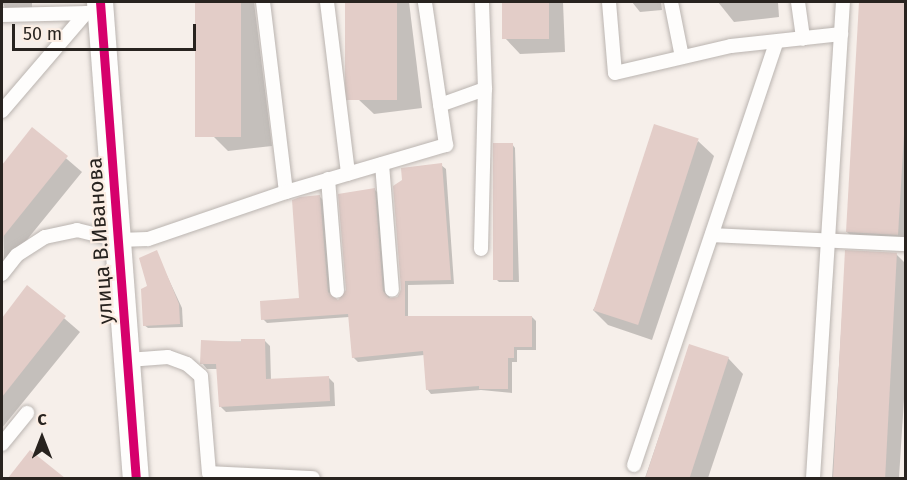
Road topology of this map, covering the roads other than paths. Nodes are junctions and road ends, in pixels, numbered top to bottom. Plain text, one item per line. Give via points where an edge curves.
1 (263, 2) edge
2 (327, 2) edge
3 (425, 2) edge
4 (482, 2) edge
5 (609, 2) edge
6 (671, 2) edge
7 (798, 2) edge
8 (843, 2) edge
9 (95, 9) edge
10 (2, 15) edge
11 (841, 34) junction
12 (803, 39) junction
13 (776, 42) junction
14 (682, 57) junction
15 (485, 89) junction
16 (440, 105) junction
17 (2, 111) edge
18 (382, 164) junction
19 (348, 174) junction
20 (328, 179) junction
21 (286, 192) junction
22 (712, 235) junction
23 (118, 240) junction
24 (828, 241) junction
25 (906, 244) edge
26 (481, 249) dead end
27 (2, 274) edge
28 (392, 290) dead end
29 (337, 291) dead end
30 (128, 360) junction
31 (27, 412) dead end
32 (2, 444) edge
33 (634, 465) dead end
34 (136, 478) edge
35 (313, 478) edge
36 (813, 478) edge

1 - 21 lane
2 - 19 lane
3 - 16 lane
4 - 15 lane
5 - 14 lane via 615,73
6 - 14 lane
7 - 12 lane
8 - 11 lane
9 - 10 lane
9 - 17 lane
9 - 23 street, улица В.Иванова
11 - 12 lane
11 - 24 lane
12 - 13 lane
13 - 14 lane via 731,46
13 - 22 lane
15 - 16 lane
15 - 26 lane
16 - 18 lane via 446,145
18 - 19 lane
18 - 28 lane
19 - 20 lane
20 - 21 lane
20 - 29 lane
21 - 23 lane via 148,239
22 - 24 lane
22 - 33 lane
23 - 27 lane via 78,230 45,237 17,255
23 - 30 street, улица В.Иванова
24 - 25 lane
24 - 36 lane
30 - 34 street, улица В.Иванова
30 - 35 lane via 168,357 187,364 201,376 209,473
31 - 32 lane

